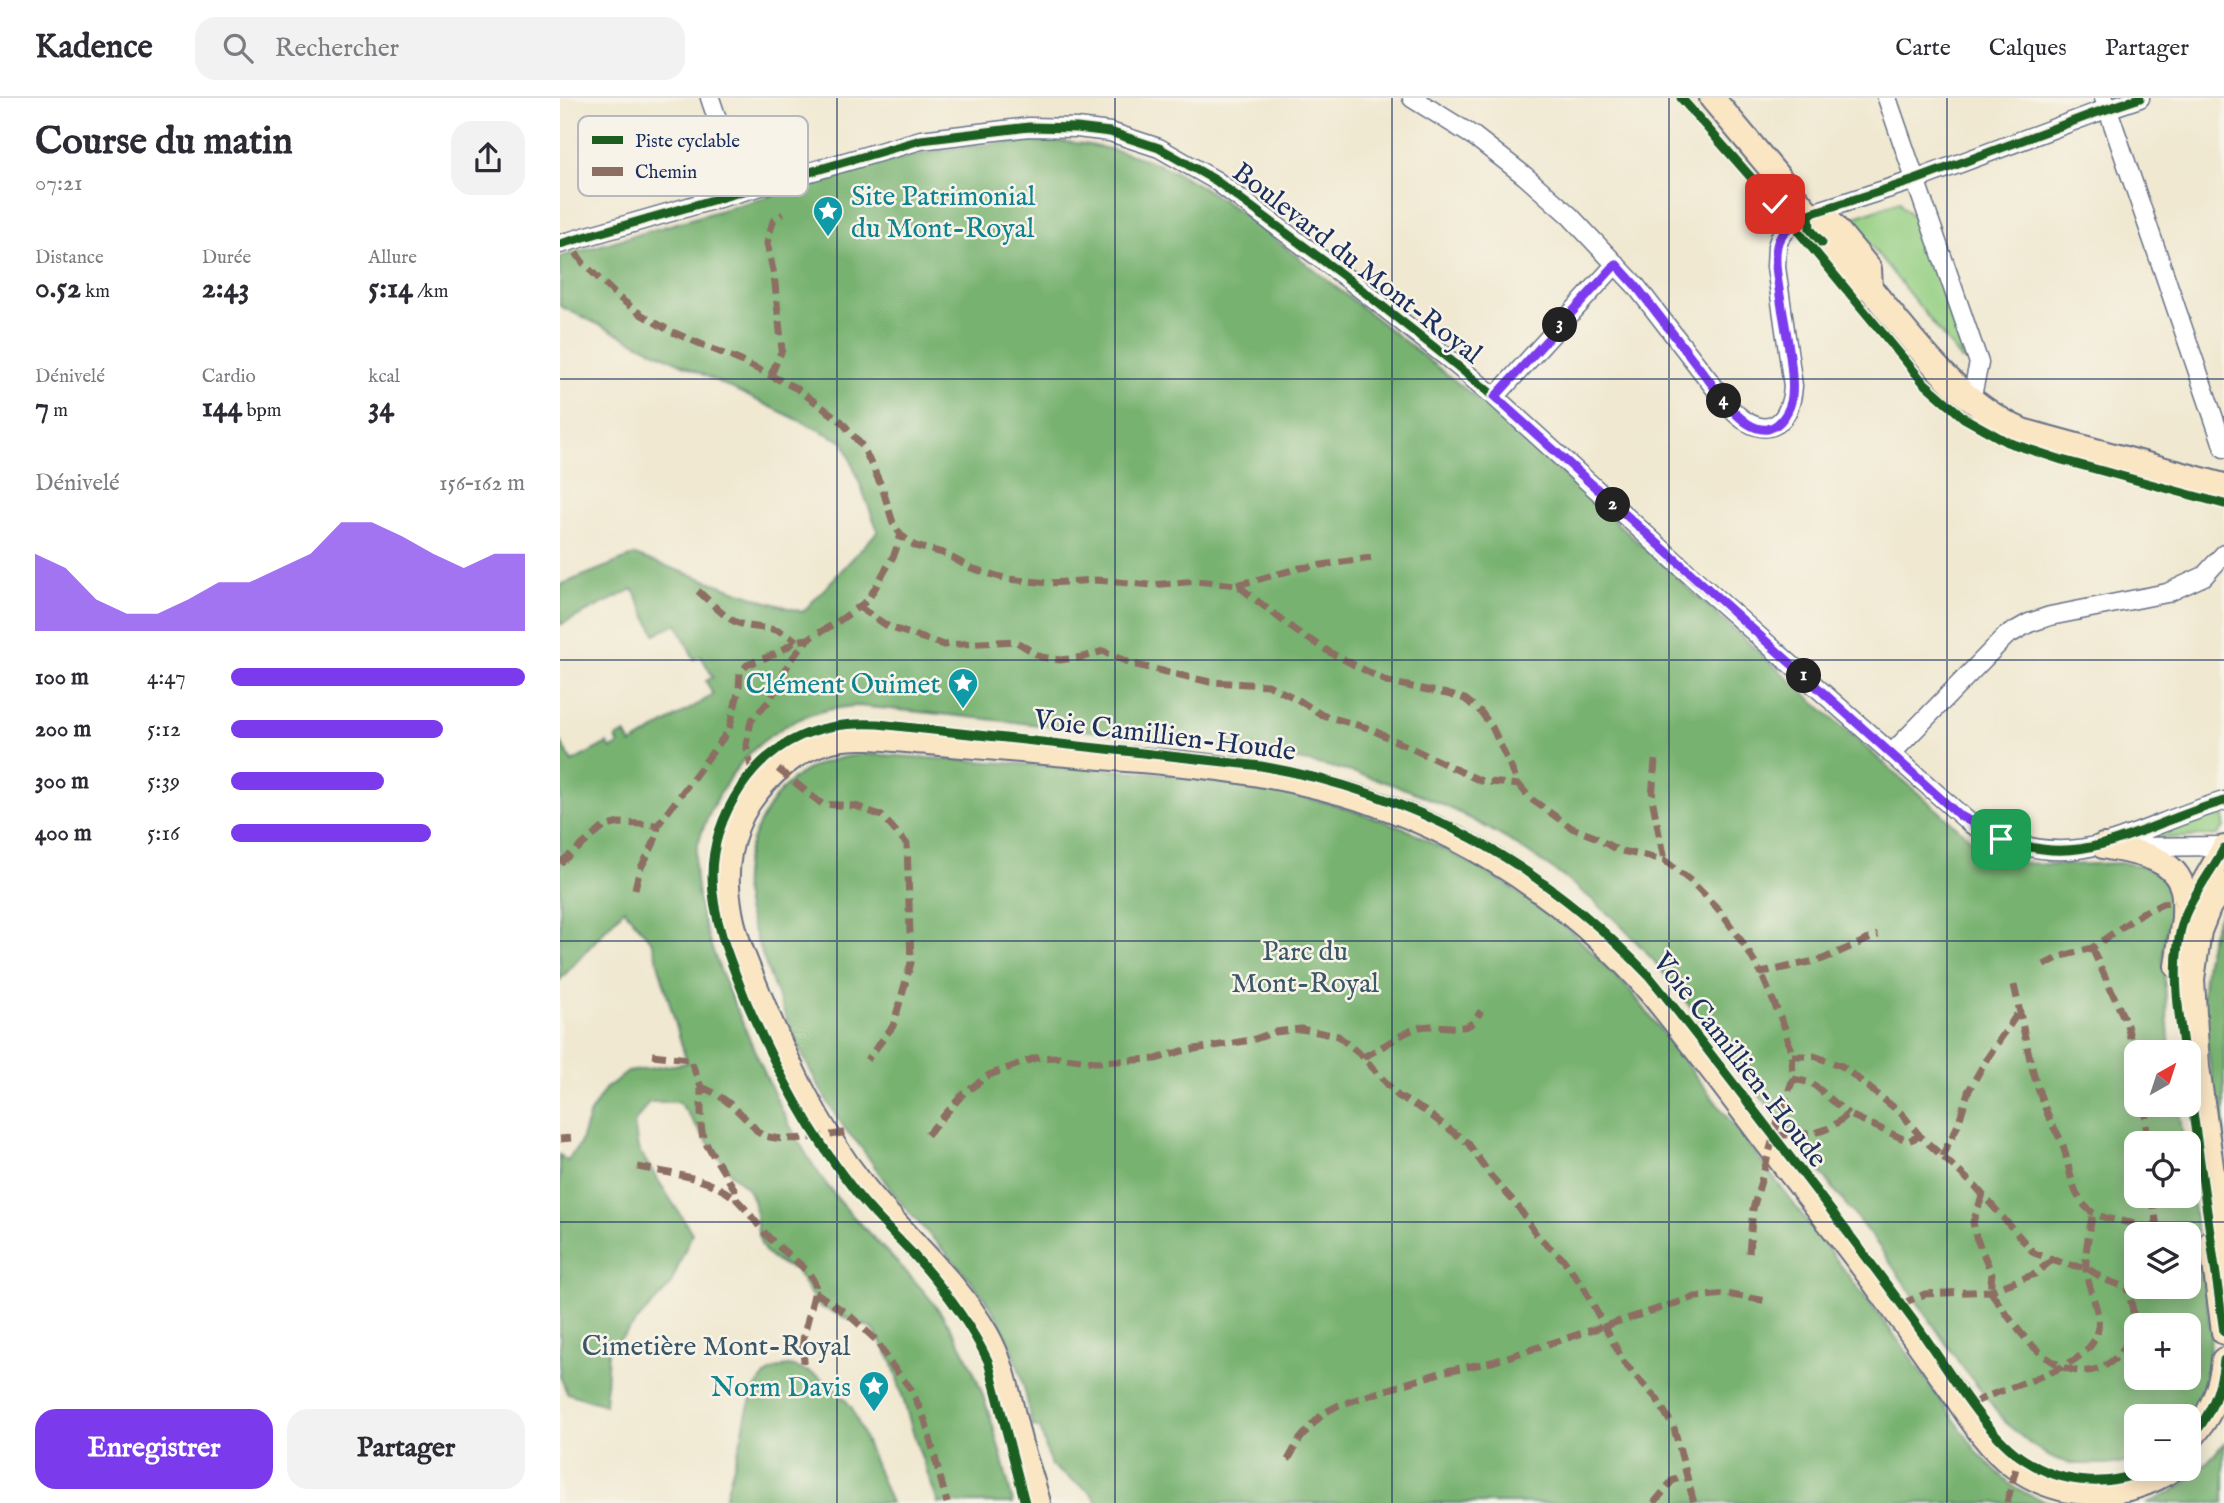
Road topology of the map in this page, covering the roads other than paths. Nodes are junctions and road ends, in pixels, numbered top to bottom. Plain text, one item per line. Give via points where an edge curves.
1 (710, 98) edge
2 (1412, 98) edge
3 (1712, 98) edge
4 (1887, 98) edge
5 (2140, 98) edge
6 (2106, 103) edge
7 (716, 116) edge
8 (808, 171) edge
9 (1915, 180) junction
10 (721, 196) edge
11 (1809, 214) junction
12 (560, 244) edge
13 (1616, 264) junction
14 (1495, 397) junction
15 (1971, 400) junction
16 (2224, 448) edge
17 (2224, 485) edge
18 (2224, 554) edge
19 (1891, 754) junction
20 (2224, 801) edge
21 (2103, 846) junction
22 (2224, 847) edge
23 (2224, 885) edge
24 (2184, 918) junction
25 (2183, 1040) edge
26 (2194, 1117) edge
27 (2224, 1258) edge
28 (2224, 1332) edge
29 (2224, 1360) edge
30 (2224, 1409) edge
31 (2201, 1425) edge
32 (2201, 1443) edge
33 (2124, 1478) edge
34 (2153, 1481) edge
35 (1025, 1503) edge
36 (1038, 1503) edge

1 - 7 street
2 - 13 street via 1475,137 1525,176
3 - 11 street
4 - 9 street
5 - 6 street
6 - 9 street
6 - 16 street
8 - 14 street, Boulevard du Mont-Royal via 920,140 1028,127 1110,132 1159,148 1215,180
9 - 11 street
9 - 15 street via 1979,363
10 - 12 street, Boulevard du Mont-Royal
11 - 13 street via 1781,235 1777,246 1793,386 1789,409 1772,428 1749,425 1731,409
11 - 15 street via 1825,216 1834,226 1869,269 1870,288 1938,371
13 - 14 street
14 - 19 street, Boulevard du Mont-Royal
15 - 17 street via 2022,431
18 - 19 street via 2204,576 2167,593 2050,616 2006,636
19 - 21 street, Boulevard du Mont-Royal via 1959,815 2001,839 2043,851
20 - 21 street, Boulevard du Mont-Royal
21 - 22 street, Boulevard du Mont-Royal
21 - 24 street via 2150,856 2173,872 2183,890
22 - 24 street
23 - 27 street via 2199,932 2192,979 2197,1067
24 - 25 street via 2176,990
26 - 28 street
29 - 31 street via 2213,1404
30 - 32 street
33 - 35 street, Voie Camillien-Houde via 2076,1480 2036,1467 2003,1443 1865,1254 1649,976 1569,902 1470,837 1370,792 1261,766 878,724 820,728 785,744 766,759 732,800 714,850 714,899 720,928 769,1053 805,1119 859,1196 932,1277 979,1342 995,1383
34 - 36 street, Voie Camillien-Houde via 2134,1488 2090,1492 2063,1488 2039,1480 2003,1457 1639,978 1555,901 1450,835 1358,797 1280,778 1151,761 891,739 831,740 787,761 760,787 740,816 729,844 727,892 733,926 785,1055 827,1136 864,1188 932,1262 987,1336

